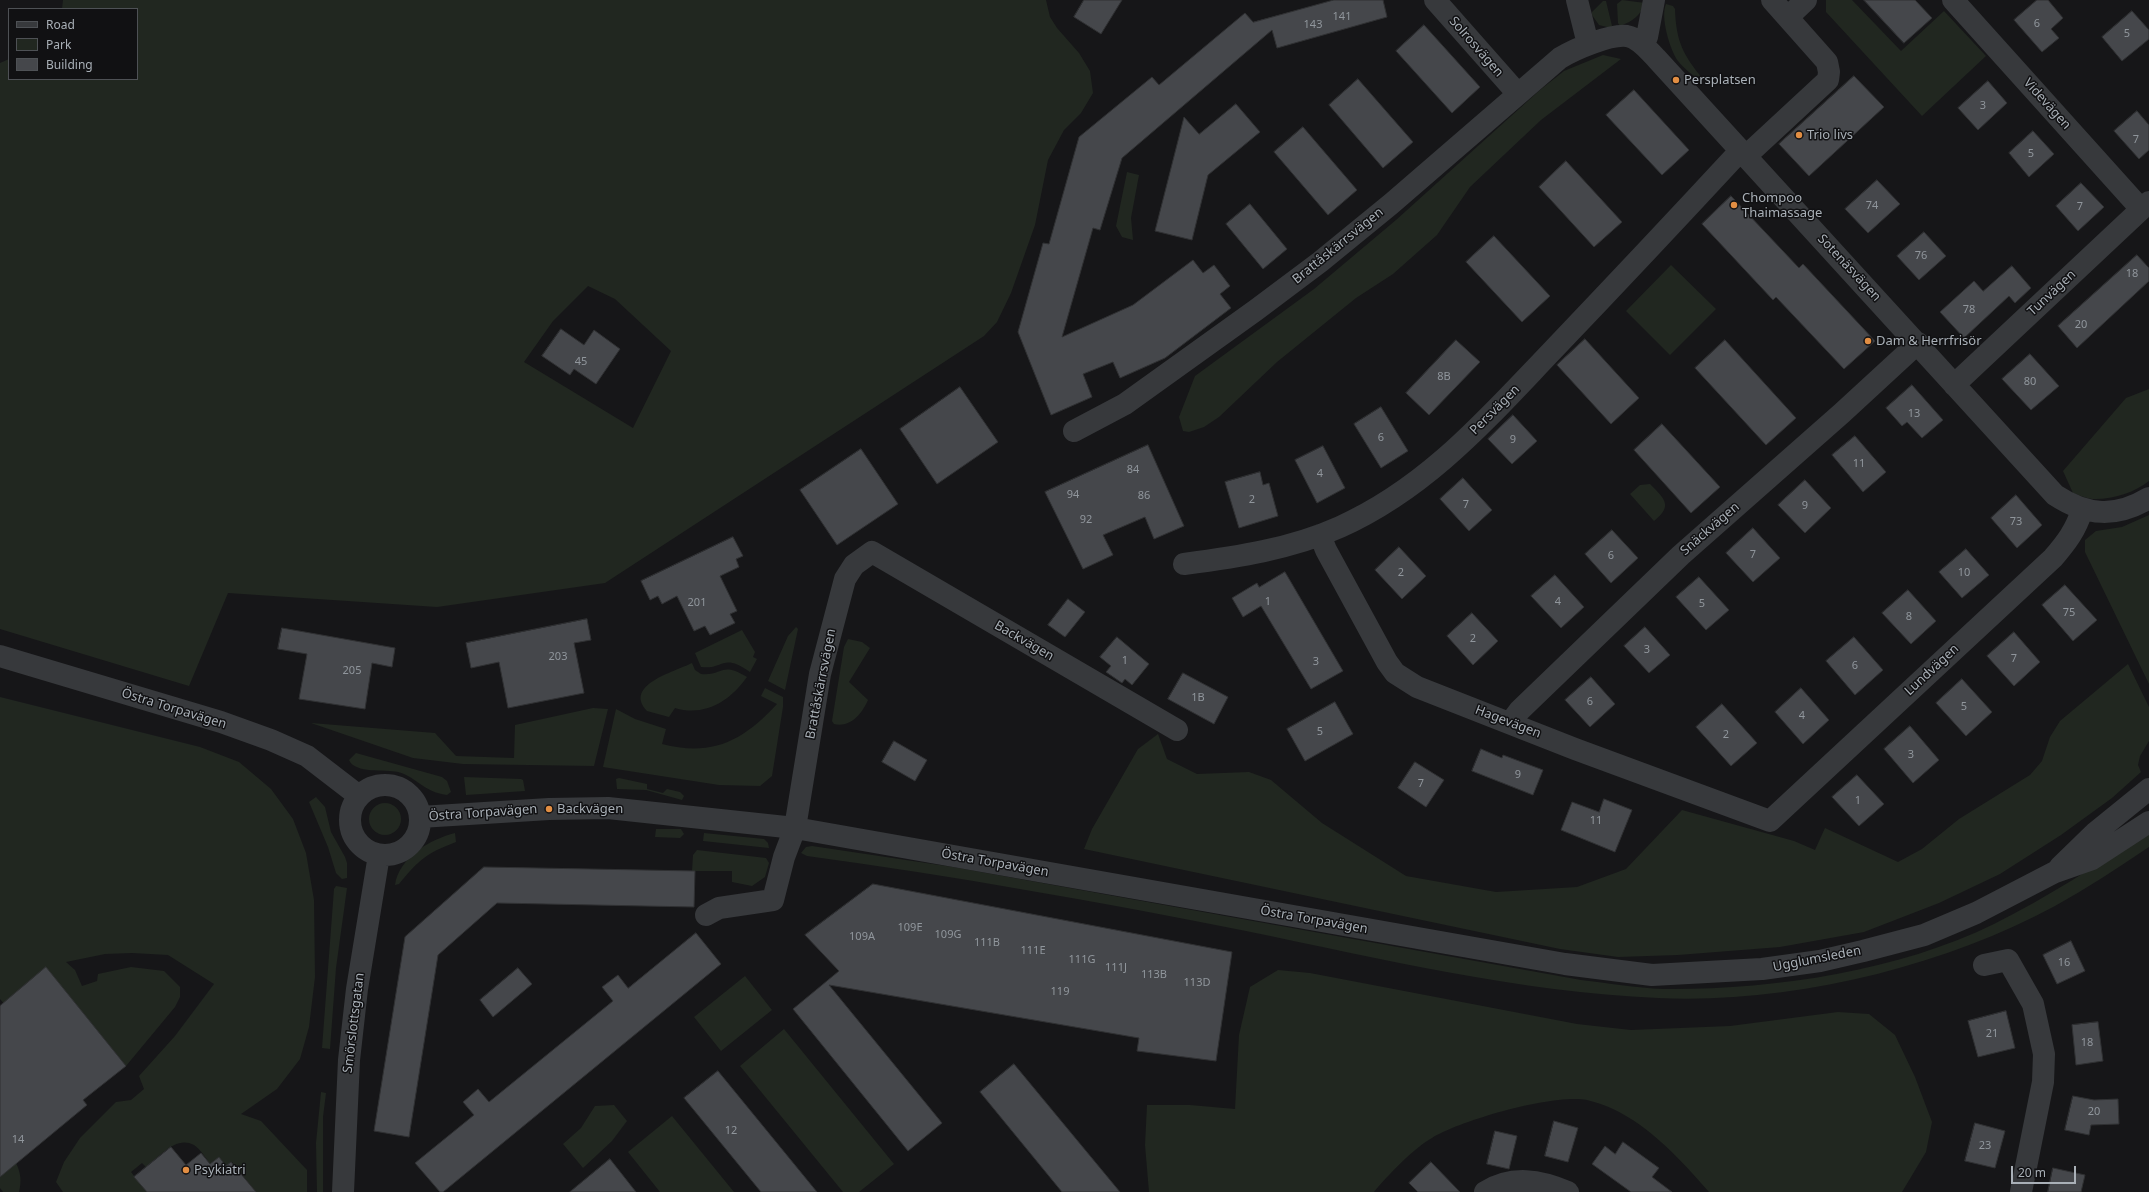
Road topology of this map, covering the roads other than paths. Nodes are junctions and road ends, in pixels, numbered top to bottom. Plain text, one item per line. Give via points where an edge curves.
1 (1435, 0) edge
2 (1577, 0) edge
3 (1654, 0) edge
4 (1772, 0) edge
5 (1806, 0) edge
6 (1953, 0) edge
7 (1788, 17) junction
8 (1588, 44) junction
9 (1641, 44) junction
10 (1518, 94) junction
11 (1743, 153) junction
12 (2145, 205) edge
13 (1918, 343) junction
14 (1954, 385) junction
15 (1074, 431) dead end
16 (2149, 498) edge
17 (2082, 510) junction
18 (1320, 535) junction
19 (872, 552) joint
20 (1184, 564) dead end
21 (0, 656) edge
22 (1510, 723) junction
23 (1177, 730) dead end
24 (2149, 789) edge
25 (359, 796) junction
26 (420, 817) junction
27 (1770, 821) joint
28 (2149, 822) edge
29 (795, 828) junction
30 (379, 855) junction
31 (2055, 872) junction
32 (706, 915) dead end
33 (1565, 964) joint
34 (1984, 965) dead end
35 (343, 1192) edge
36 (1484, 1192) edge
37 (1568, 1192) edge
38 (2021, 1192) edge

1 - 10 street, Solrosvägen
2 - 8 street
3 - 9 street via 1647,37
4 - 7 street
5 - 7 street
6 - 12 street, Videvägen
7 - 11 street via 1827,62 1828,80
8 - 9 street, Sotenäsvägen via 1627,36
8 - 10 street, Brattåskärrsvägen via 1560,58
9 - 11 street, Sotenäsvägen
10 - 15 street, Brattåskärrsvägen via 1320,262 1124,404
11 - 13 street, Sotenäsvägen
11 - 18 street, Persvägen via 1457,449 1418,482 1390,500 1341,527
12 - 14 street, Tunvägen
13 - 14 street, Sotenäsvägen
13 - 22 street, Snäckvägen via 1681,554 1519,710
14 - 17 street, Sotenäsvägen via 2055,495
16 - 17 street, Sotenäsvägen via 2138,504 2104,513
17 - 27 street, Lundvägen via 2078,526 2053,558
18 - 20 street, Persvägen via 1249,556
18 - 22 street, Hagevägen via 1395,673 1417,687
19 - 23 street, Backvägen
19 - 29 street, Brattåskärrsvägen via 854,565 845,579 820,674
21 - 25 street, Östra Torpavägen via 221,722 271,740 307,756
22 - 27 street, Hagevägen
24 - 31 street, Ugglumsleden via 2096,832
25 - 26 street via 372,787 388,784 396,786 410,795 419,809
25 - 30 street via 351,809 351,831 359,844
26 - 29 street, Östra Torpavägen via 608,808
26 - 30 street via 417,835 409,846 397,853
28 - 31 street, Ugglumsleden via 2092,859
29 - 32 street via 784,856 773,900 719,908
29 - 33 street, Östra Torpavägen
30 - 35 street, Smörslottsgatan via 357,989 349,1060
31 - 33 street, Ugglumsleden via 1976,913 1924,935 1820,961 1762,970 1652,975
34 - 38 street via 2008,960 2032,1004 2044,1054 2043,1082
36 - 37 street via 1511,1182 1525,1180 1544,1183

